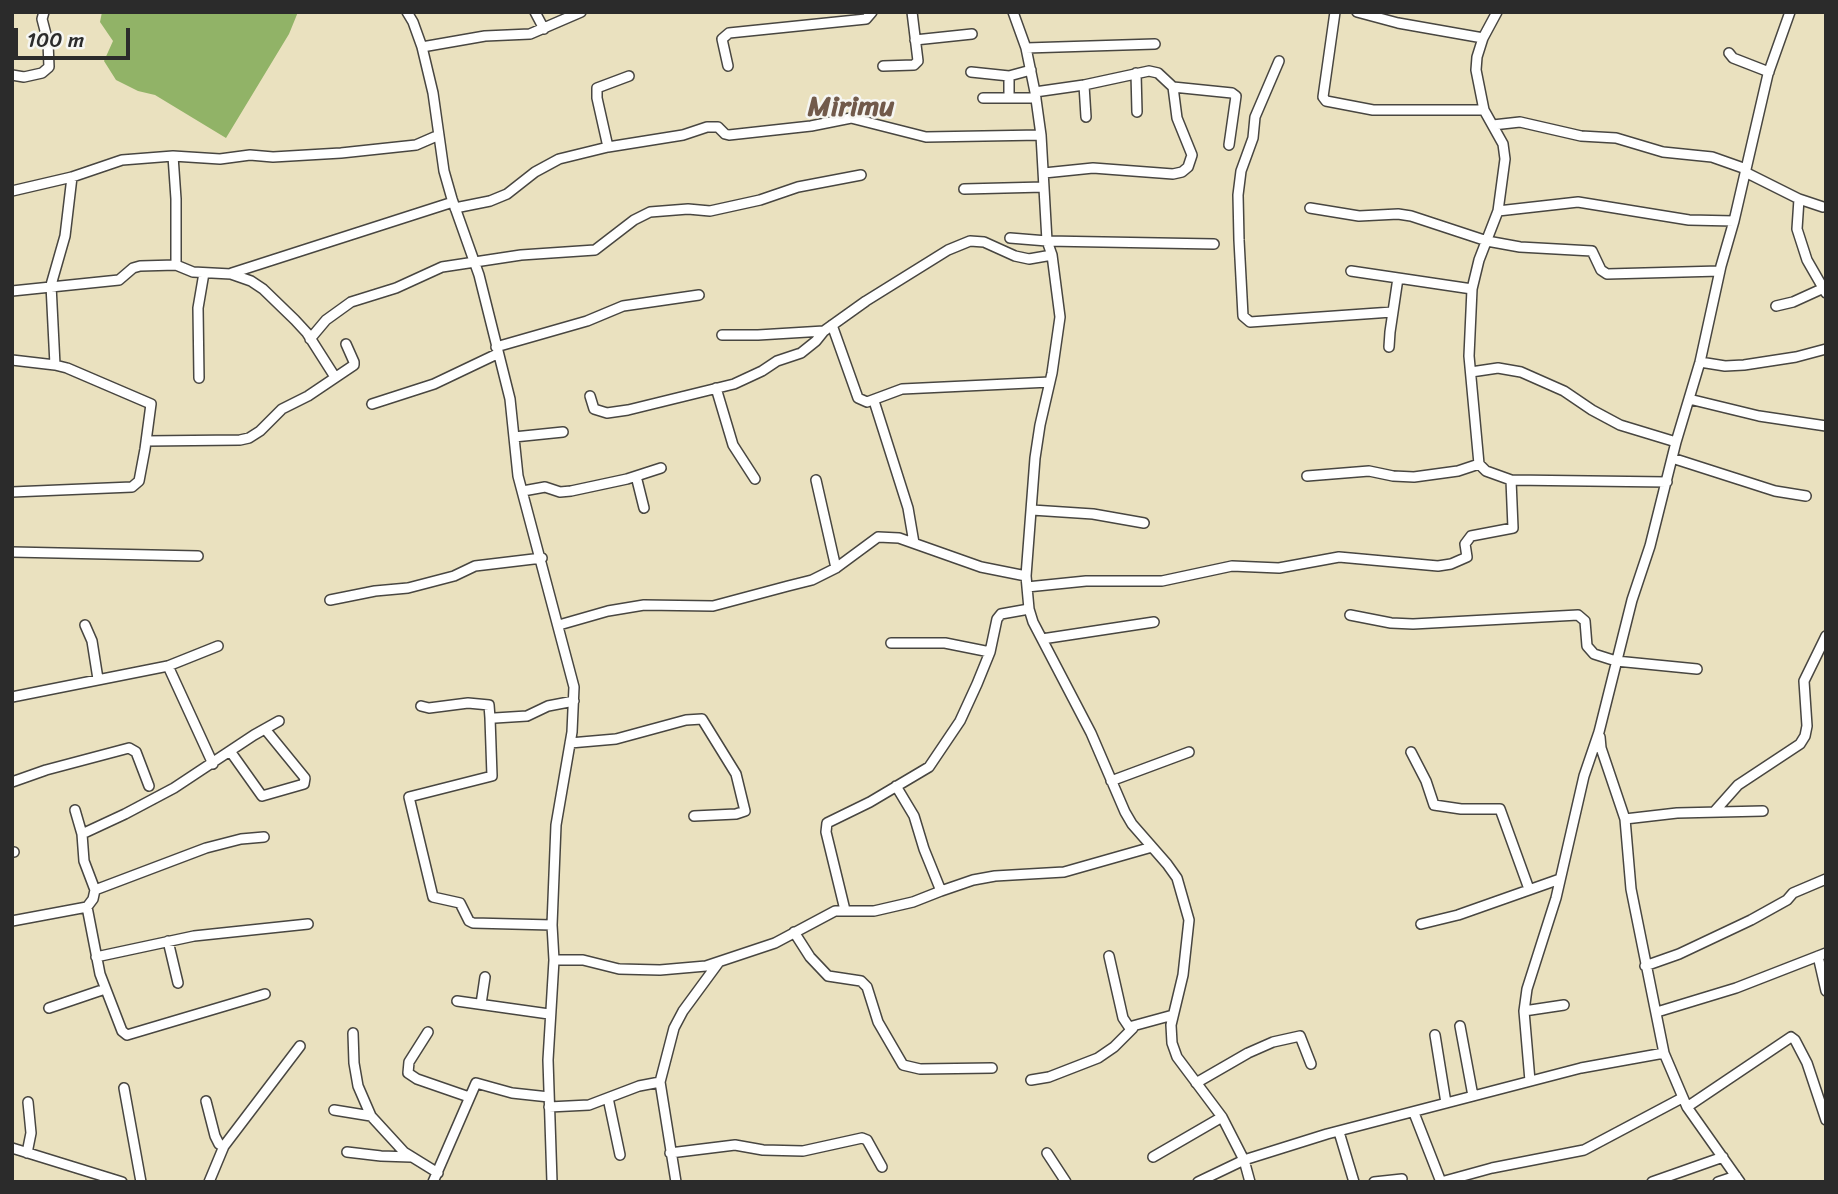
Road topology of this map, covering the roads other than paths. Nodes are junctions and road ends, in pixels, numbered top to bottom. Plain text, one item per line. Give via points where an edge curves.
1 (44, 12) edge
2 (407, 12) edge
3 (535, 12) edge
4 (581, 12) edge
5 (872, 12) edge
6 (912, 12) edge
7 (1013, 12) edge
8 (1335, 12) edge
9 (1357, 12) edge
10 (1497, 12) edge
11 (1790, 12) edge
12 (544, 29) junction
13 (972, 34) dead end
14 (1483, 38) junction
15 (915, 40) junction
16 (1156, 44) dead end
17 (422, 47) junction
18 (1027, 48) junction
19 (1729, 53) dead end
20 (1279, 61) dead end
21 (728, 66) dead end
22 (883, 66) dead end
23 (1031, 70) junction
24 (971, 72) dead end
25 (1769, 72) junction
26 (1136, 73) junction
27 (12, 75) edge
28 (629, 76) dead end
29 (1009, 76) junction
30 (1084, 85) junction
31 (1173, 88) junction
32 (1036, 95) junction
33 (983, 98) dead end
34 (1009, 98) junction
35 (1484, 110) junction
36 (1137, 112) dead end
37 (1086, 117) dead end
38 (1493, 125) junction
39 (439, 135) junction
40 (1041, 135) junction
41 (1229, 145) dead end
42 (608, 147) junction
43 (173, 156) junction
44 (1746, 171) junction
45 (1044, 173) junction
46 (861, 176) dead end
47 (72, 177) junction
48 (1044, 187) junction
49 (964, 189) dead end
50 (12, 191) edge
51 (1799, 199) junction
52 (454, 205) junction
53 (1823, 207) dead end
54 (1310, 208) dead end
55 (1498, 211) junction
56 (1734, 221) junction
57 (1010, 238) dead end
58 (1047, 241) junction
59 (1487, 241) junction
60 (1214, 244) dead end
61 (1052, 255) junction
62 (475, 262) junction
63 (176, 265) junction
64 (1352, 271) dead end
65 (1720, 271) junction
66 (204, 273) junction
67 (231, 274) junction
68 (1398, 278) junction
69 (51, 285) junction
70 (1472, 289) junction
71 (1825, 290) edge
72 (12, 291) edge
73 (699, 295) dead end
74 (1776, 306) dead end
75 (1392, 312) junction
76 (828, 328) junction
77 (722, 335) dead end
78 (310, 339) junction
79 (345, 344) dead end
80 (1390, 346) dead end
81 (1826, 349) edge
82 (496, 351) junction
83 (12, 360) edge
84 (1700, 362) junction
85 (55, 365) junction
86 (1471, 372) junction
87 (335, 377) junction
88 (199, 378) dead end
89 (1050, 382) junction
90 (716, 388) junction
91 (590, 396) dead end
92 (1689, 398) junction
93 (874, 401) junction
94 (372, 404) dead end
95 (1826, 426) edge
96 (563, 432) dead end
97 (514, 437) junction
98 (146, 441) junction
99 (1676, 442) junction
100 (1672, 458) junction
101 (1479, 464) junction
102 (661, 468) dead end
103 (636, 476) junction
104 (1307, 476) dead end
105 (755, 479) dead end
106 (816, 480) dead end
107 (1511, 480) junction
108 (1667, 482) junction
109 (523, 491) junction
110 (12, 492) edge
111 (1806, 496) dead end
112 (645, 508) dead end
113 (1032, 510) junction
114 (1144, 523) dead end
115 (914, 543) junction
116 (12, 552) edge
117 (198, 556) dead end
118 (542, 558) junction
119 (836, 568) junction
120 (1026, 576) junction
121 (1027, 587) junction
122 (330, 600) dead end
123 (1029, 609) junction
124 (1350, 615) dead end
125 (1154, 622) dead end
126 (85, 625) dead end
127 (559, 625) junction
128 (1826, 636) edge
129 (1042, 639) junction
130 (891, 643) dead end
131 (218, 646) dead end
132 (990, 652) junction
133 (1616, 661) junction
134 (168, 666) junction
135 (1697, 669) dead end
136 (98, 678) junction
137 (12, 697) edge
138 (574, 701) junction
139 (421, 706) dead end
140 (490, 718) junction
141 (279, 721) dead end
142 (265, 729) junction
143 (1599, 732) junction
144 (570, 743) junction
145 (230, 751) junction
146 (1189, 752) dead end
147 (1411, 752) dead end
148 (213, 764) junction
149 (1111, 781) junction
150 (12, 782) edge
151 (149, 786) dead end
152 (896, 786) junction
153 (75, 810) dead end
154 (1763, 811) dead end
155 (1714, 812) junction
156 (694, 816) dead end
157 (1625, 820) junction
158 (82, 834) junction
159 (264, 837) dead end
160 (1152, 847) junction
161 (1560, 879) junction
162 (1826, 879) edge
163 (1529, 889) junction
164 (95, 890) junction
165 (941, 891) junction
166 (87, 907) junction
167 (845, 910) junction
168 (12, 921) edge
169 (308, 924) dead end
170 (1422, 924) dead end
171 (552, 925) junction
172 (794, 932) junction
173 (168, 941) junction
174 (1822, 955) edge
175 (1109, 956) dead end
176 (96, 957) junction
177 (554, 960) junction
178 (719, 962) junction
179 (1645, 966) junction
180 (485, 977) dead end
181 (178, 983) dead end
182 (105, 989) junction
183 (1826, 991) edge
184 (265, 994) dead end
185 (457, 1000) dead end
186 (481, 1004) junction
187 (1564, 1005) dead end
188 (49, 1008) dead end
189 (1524, 1011) junction
190 (1657, 1012) junction
191 (549, 1014) junction
192 (1172, 1015) junction
193 (1461, 1026) dead end
194 (1133, 1028) junction
195 (428, 1032) dead end
196 (353, 1033) dead end
197 (1435, 1035) dead end
198 (300, 1046) dead end
199 (1664, 1052) junction
200 (1311, 1064) dead end
201 (992, 1068) dead end
202 (1031, 1080) dead end
203 (1530, 1081) junction
204 (660, 1083) junction
205 (1196, 1083) junction
206 (124, 1088) dead end
207 (1473, 1096) junction
208 (469, 1097) junction
209 (549, 1097) junction
210 (608, 1098) junction
211 (1682, 1098) junction
212 (206, 1101) dead end
213 (29, 1102) dead end
214 (1446, 1103) junction
215 (549, 1107) junction
216 (1687, 1107) junction
217 (334, 1110) dead end
218 (1414, 1113) junction
219 (372, 1116) junction
220 (1222, 1117) junction
221 (1826, 1120) edge
222 (1339, 1132) junction
223 (224, 1146) junction
224 (12, 1148) edge
225 (347, 1152) dead end
226 (27, 1153) junction
227 (670, 1153) junction
228 (1047, 1153) dead end
229 (620, 1155) dead end
230 (411, 1157) junction
231 (1153, 1157) dead end
232 (1723, 1157) junction
233 (1244, 1160) junction
234 (881, 1167) dead end
235 (435, 1177) edge
236 (1402, 1179) dead end
237 (1738, 1179) edge
238 (122, 1182) edge
239 (141, 1182) edge
240 (209, 1182) edge
241 (552, 1182) edge
242 (676, 1182) edge
243 (1066, 1182) edge
244 (1198, 1182) edge
245 (1250, 1182) edge
246 (1354, 1182) edge
247 (1374, 1182) edge
248 (1441, 1182) edge
249 (1652, 1182) edge
250 (1718, 1182) edge

1 - 27 street via 49,67 42,74
2 - 17 street
3 - 12 street
4 - 12 street
5 - 21 street via 866,19 729,33 722,39
6 - 15 street
7 - 18 street
8 - 35 street via 1326,101 1373,110
9 - 14 street
10 - 14 street
11 - 25 street
12 - 17 street
13 - 15 street
14 - 35 street via 1476,70
15 - 22 street via 917,64
16 - 18 street
17 - 39 street
18 - 23 street
19 - 25 street
20 - 75 street via 1255,117 1241,171 1238,240 1243,317 1250,323
23 - 29 street
23 - 32 street
24 - 29 street
25 - 44 street
26 - 30 street
26 - 31 street via 1158,73
26 - 36 street
28 - 42 street via 597,88
29 - 34 street
30 - 32 street
30 - 37 street
31 - 41 street via 1236,96
31 - 45 street via 1177,118 1192,155 1192,162 1182,172 1093,168
32 - 34 street
32 - 40 street
33 - 34 street
35 - 38 street
38 - 44 street via 1529,123 1580,136 1616,138 1663,152 1713,157
38 - 55 street via 1505,159
39 - 43 street via 416,145 341,153 220,159
39 - 52 street
40 - 42 street via 926,137 851,118 729,135 716,126
40 - 45 street
42 - 52 street via 559,159 490,201
43 - 47 street via 122,160
43 - 63 street
44 - 51 street
44 - 56 street
45 - 48 street
46 - 62 street via 798,187 710,211 650,212 595,250
47 - 50 street
47 - 69 street via 65,236
48 - 49 street
48 - 58 street
51 - 53 street
51 - 71 street via 1797,229
52 - 62 street
52 - 67 street
54 - 59 street via 1359,216 1411,216
55 - 56 street via 1578,202 1689,220
55 - 59 street
56 - 65 street
57 - 58 street
58 - 60 street
58 - 61 street
59 - 65 street via 1592,251 1607,274
59 - 70 street
61 - 76 street via 1029,259 970,241 948,250
61 - 89 street via 1060,317
62 - 78 street via 442,267 351,302
62 - 82 street
63 - 66 street
63 - 69 street via 133,268 110,282
64 - 68 street
65 - 84 street
66 - 67 street
66 - 88 street via 198,307
67 - 78 street via 263,289
68 - 70 street
68 - 75 street
69 - 72 street
69 - 85 street
70 - 86 street
71 - 74 street
73 - 82 street via 623,306
75 - 80 street
76 - 77 street
76 - 90 street via 801,353
76 - 93 street via 858,398
78 - 87 street
79 - 87 street via 355,364
81 - 84 street via 1744,365
82 - 94 street via 434,384
82 - 97 street via 510,399
83 - 85 street
84 - 92 street
85 - 98 street via 151,404
86 - 99 street via 1498,368 1521,372 1564,391 1620,425
86 - 101 street
87 - 98 street via 282,410 249,438
89 - 93 street via 902,389
89 - 113 street via 1035,458
90 - 91 street via 607,412 594,409
90 - 105 street via 733,445
92 - 95 street via 1759,416
92 - 99 street
93 - 115 street via 908,508
96 - 97 street
97 - 109 street
98 - 110 street via 139,481 132,487
99 - 100 street
100 - 108 street
100 - 111 street via 1775,492
101 - 104 street via 1414,477 1369,471
101 - 107 street
102 - 103 street
103 - 109 street via 572,491 545,487
103 - 112 street
106 - 119 street
107 - 108 street
107 - 121 street via 1513,528 1471,536 1465,544 1467,556 1451,564 1339,557 1279,568 1232,566 1162,581
108 - 133 street
109 - 118 street
113 - 114 street
113 - 120 street
115 - 119 street via 878,537
115 - 120 street via 981,567
116 - 117 street
118 - 122 street via 475,566 408,588
118 - 127 street
119 - 127 street via 812,580 713,606 644,605
120 - 121 street
121 - 123 street
123 - 129 street
123 - 132 street via 1001,614
124 - 133 street via 1413,624 1578,615 1585,621 1591,652
125 - 129 street
126 - 136 street
127 - 138 street
128 - 155 street via 1804,681 1807,726 1800,744 1738,785
129 - 149 street
130 - 132 street via 945,643
131 - 134 street
132 - 152 street via 943,748 929,766
133 - 135 street
133 - 143 street
134 - 136 street
134 - 148 street
136 - 137 street
138 - 140 street via 527,716
138 - 144 street
139 - 140 street via 489,705
140 - 171 street via 491,777 409,798 433,897 460,903 473,923
141 - 142 street
142 - 145 street
142 - 145 street via 305,783 262,796
143 - 157 street
143 - 161 street
144 - 156 street via 616,739 702,719 736,775 745,811
144 - 171 street via 556,825
145 - 148 street
146 - 149 street
147 - 163 street via 1434,805 1503,812
148 - 158 street
149 - 160 street via 1132,824
150 - 151 street via 129,748 136,752
152 - 165 street via 914,816
152 - 167 street via 825,827
153 - 158 street
154 - 155 street
155 - 157 street
157 - 179 street via 1629,875
158 - 164 street
159 - 164 street via 206,848
160 - 165 street via 1064,872 995,876
160 - 192 street via 1177,878 1189,920 1183,975
161 - 163 street
161 - 189 street
162 - 179 street via 1793,893 1751,920
163 - 170 street
164 - 166 street
165 - 167 street via 874,911
166 - 168 street
166 - 176 street
167 - 172 street
169 - 173 street
171 - 177 street
172 - 178 street
172 - 201 street via 828,976 861,981 867,987 878,1022 903,1065
173 - 176 street
173 - 181 street
174 - 183 street
174 - 190 street
175 - 194 street via 1123,1018
176 - 182 street
177 - 178 street via 660,970
177 - 191 street
178 - 204 street via 674,1028
179 - 190 street
180 - 186 street
182 - 184 street via 127,1035
182 - 188 street
185 - 186 street
186 - 191 street
187 - 189 street
189 - 203 street
190 - 199 street
191 - 209 street
192 - 194 street
192 - 205 street via 1172,1043
193 - 207 street
194 - 202 street via 1098,1058
195 - 208 street via 408,1073
196 - 219 street via 358,1086
197 - 214 street
198 - 223 street
199 - 203 street
199 - 211 street
200 - 205 street via 1300,1036 1248,1053
203 - 207 street
204 - 210 street
204 - 227 street
205 - 220 street
206 - 239 street
207 - 214 street
208 - 209 street via 481,1083 512,1093
208 - 235 street
209 - 215 street
210 - 215 street via 589,1105
210 - 229 street
211 - 216 street
211 - 248 street via 1584,1150
212 - 223 street via 215,1136
213 - 226 street
214 - 218 street
215 - 241 street
216 - 221 street via 1791,1037 1807,1063
216 - 232 street
217 - 219 street
218 - 222 street
218 - 248 street
219 - 230 street
220 - 231 street
220 - 233 street
222 - 233 street
222 - 246 street
223 - 240 street
224 - 226 street
225 - 230 street
226 - 238 street
227 - 234 street via 735,1145 803,1151 862,1138
227 - 242 street
228 - 243 street
230 - 235 street
232 - 237 street
232 - 249 street
233 - 244 street
233 - 245 street
236 - 247 street
237 - 250 street

